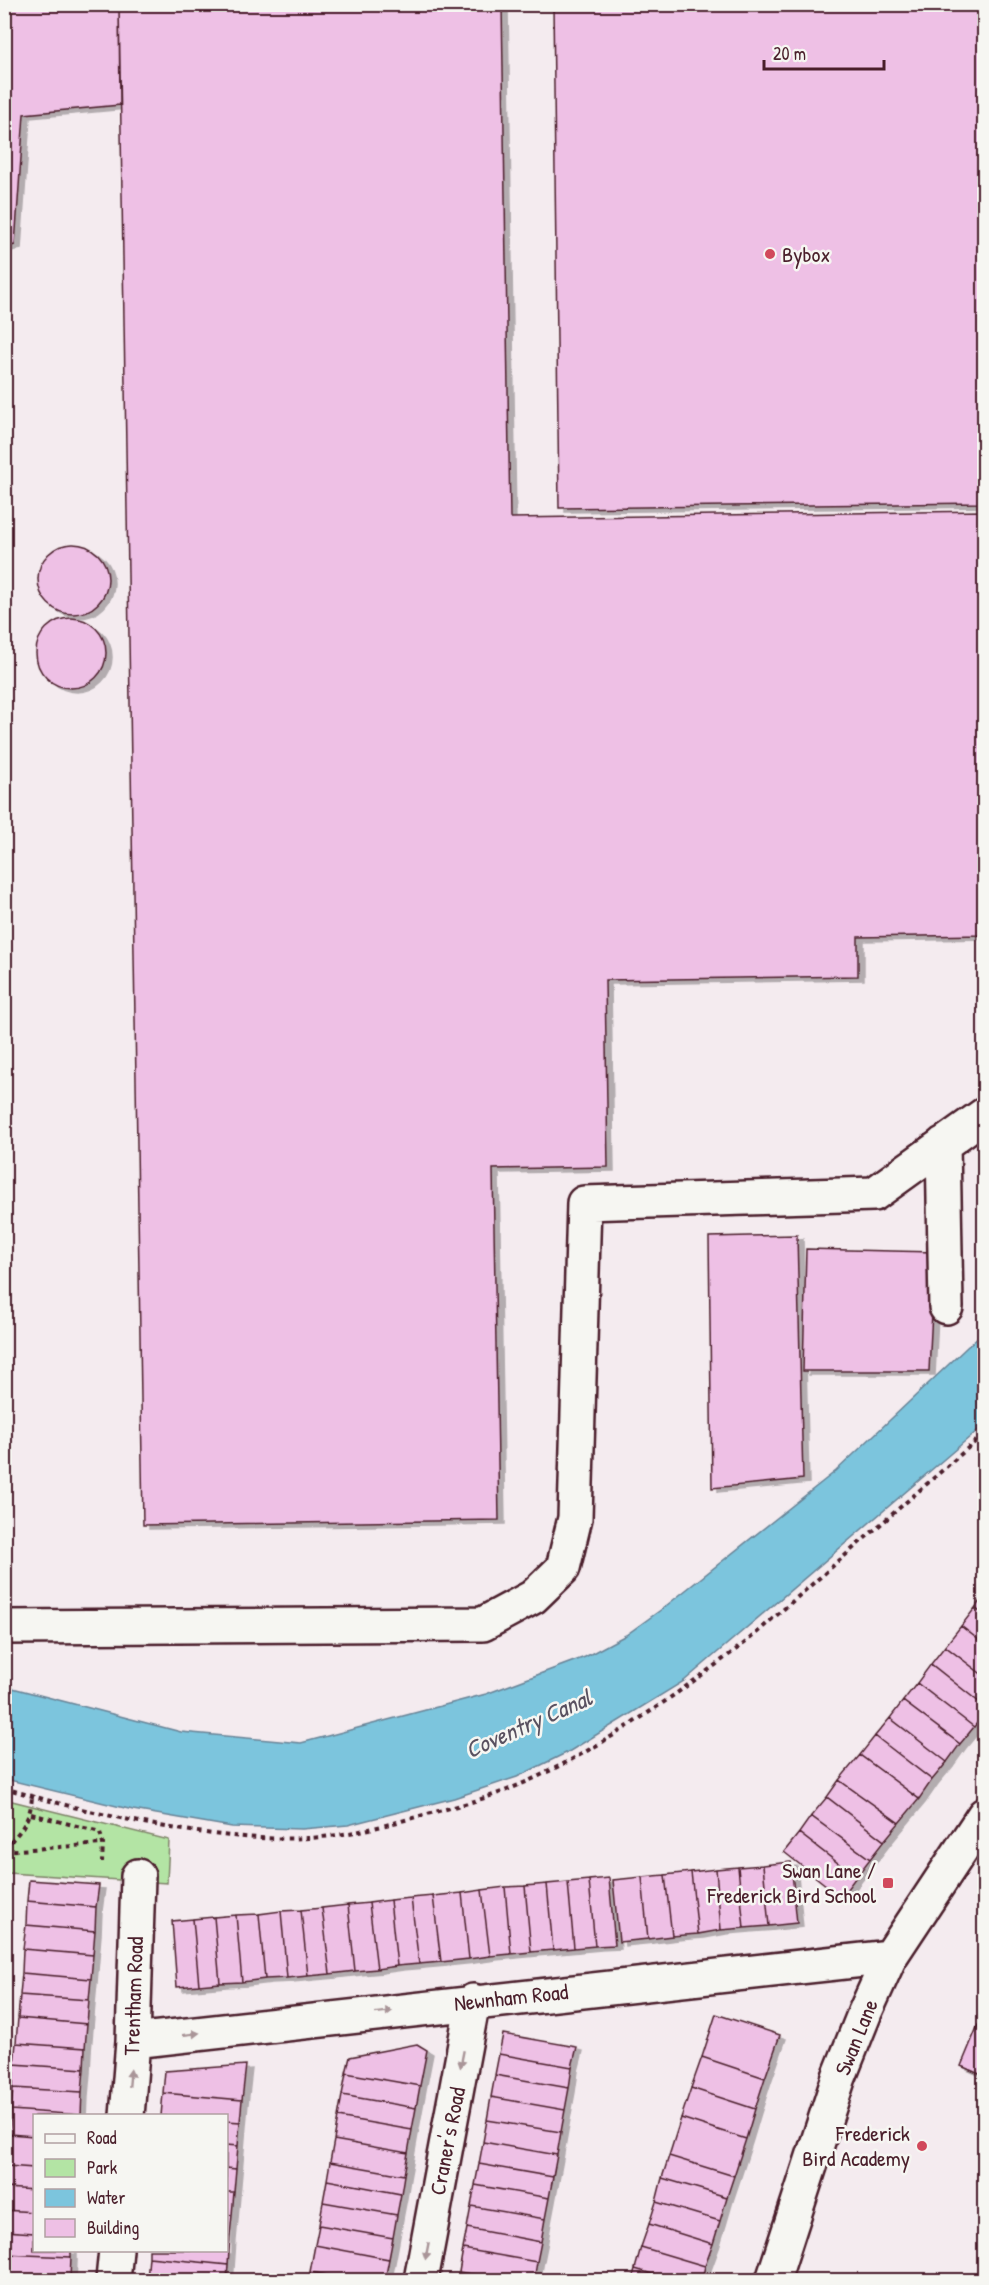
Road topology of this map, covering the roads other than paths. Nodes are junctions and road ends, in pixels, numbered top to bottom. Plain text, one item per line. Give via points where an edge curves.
1 (984, 1115) edge
2 (943, 1144) junction
3 (946, 1307) dead end
4 (4, 1627) edge
5 (984, 1815) edge
6 (138, 1876) road end
7 (890, 1957) junction
8 (473, 2001) junction
9 (133, 2041) junction
10 (127, 2114) edge
11 (116, 2252) edge
12 (113, 2280) edge
13 (421, 2280) edge
14 (773, 2280) edge

1 - 2 street
2 - 3 street
2 - 4 street via 874,1194 584,1203 575,1518 563,1568 533,1597 483,1624
5 - 7 street, Swan Lane
6 - 9 street, Trentham Road
7 - 8 street, Newnham Road
7 - 14 street, Swan Lane via 839,2077
9 -> 8 street, Newnham Road
8 -> 13 street, Craner's Road
10 -> 9 street, Trentham Road
11 - 12 street

